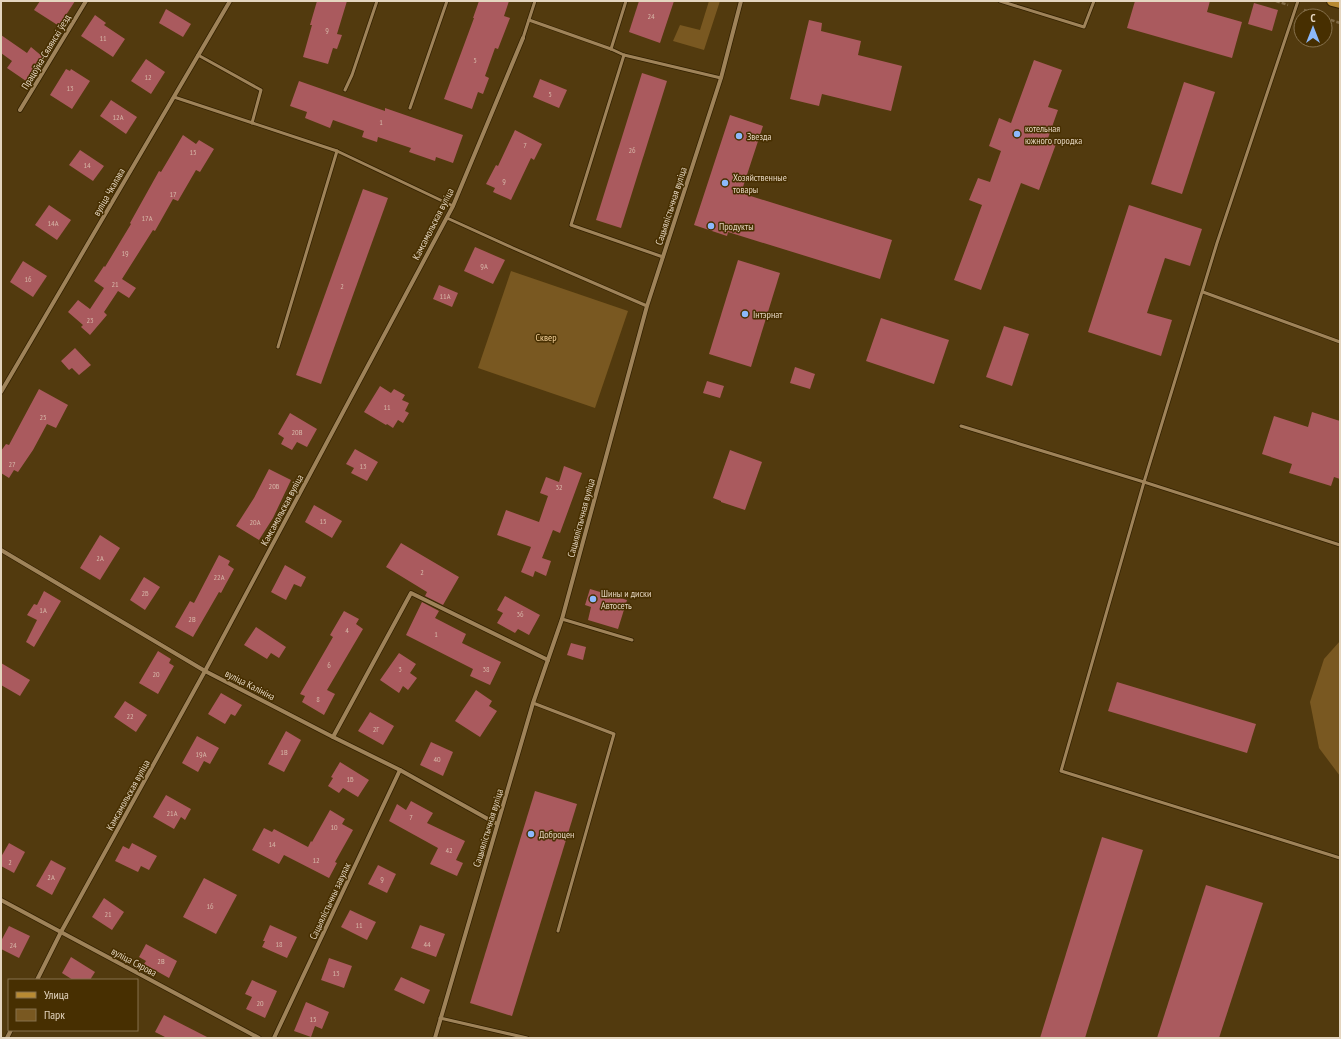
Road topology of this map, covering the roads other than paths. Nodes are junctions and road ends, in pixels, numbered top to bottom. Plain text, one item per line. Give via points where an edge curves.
1 (86, 1) edge
2 (230, 1) edge
3 (377, 1) edge
4 (447, 1) edge
5 (535, 1) edge
6 (626, 1) edge
7 (741, 1) edge
8 (1000, 1) edge
9 (1094, 1) edge
10 (1298, 1) edge
11 (1332, 1) edge
12 (1340, 3) edge
13 (529, 20) junction
14 (523, 38) joint
15 (611, 49) junction
16 (198, 55) junction
17 (624, 55) junction
18 (721, 78) junction
19 (345, 90) dead end
20 (174, 97) junction
21 (410, 108) dead end
22 (20, 110) dead end
23 (252, 122) junction
24 (337, 151) junction
25 (453, 206) junction
26 (447, 218) junction
27 (663, 257) junction
28 (1203, 292) junction
29 (647, 306) junction
30 (1340, 342) edge
31 (278, 347) dead end
32 (1, 392) edge
33 (961, 426) dead end
34 (1144, 482) junction
35 (1340, 545) edge
36 (1, 550) edge
37 (562, 619) junction
38 (632, 640) dead end
39 (548, 660) junction
40 (205, 671) junction
41 (533, 703) junction
42 (333, 737) junction
43 (400, 770) junction
44 (497, 824) junction
45 (1340, 858) edge
46 (1, 900) edge
47 (558, 931) dead end
48 (61, 932) junction
49 (38, 979) edge
50 (440, 1018) junction
51 (259, 1038) edge
52 (274, 1038) edge
53 (435, 1038) edge
54 (527, 1038) edge

1 - 22 street, Працоўна-Сялянскі ўезд
2 - 16 street, вуліца Чкалава
3 - 19 lane
4 - 21 lane
5 - 13 lane
6 - 15 lane
7 - 18 street, Сацыялістычная вуліца
8 - 9 lane via 1084,27
10 - 28 lane
11 - 12 main road
13 - 14 lane
13 - 15 lane
14 - 25 street, Камсамольская вуліца
15 - 17 lane
16 - 20 street, вуліца Чкалава
16 - 23 lane via 261,90
17 - 18 lane
17 - 27 lane via 571,225
18 - 27 street, Сацыялістычная вуліца
20 - 23 lane
20 - 32 street, вуліца Чкалава
23 - 24 lane
24 - 25 lane
24 - 31 lane
25 - 26 street, Камсамольская вуліца
26 - 29 lane
26 - 40 street, Камсамольская вуліца
27 - 29 street, Сацыялістычная вуліца
28 - 30 lane
28 - 34 lane
29 - 37 street, Сацыялістычная вуліца
33 - 34 lane
34 - 35 lane
34 - 45 lane via 1061,771
36 - 40 street, вуліца Калініна
37 - 38 lane
37 - 39 street, Сацыялістычная вуліца
39 - 41 street, Сацыялістычная вуліца
39 - 42 street via 411,592
40 - 42 street, вуліца Калініна
40 - 48 street, Камсамольская вуліца
41 - 44 street, Сацыялістычная вуліца
41 - 47 lane via 614,734
42 - 43 street, вуліца Калініна
43 - 44 street, вуліца Калініна
43 - 52 street, Сацыялістычны завулак
44 - 50 street, Сацыялістычная вуліца
46 - 48 street, вуліца Сярова
48 - 49 street, Камсамольская вуліца
48 - 51 street, вуліца Сярова
50 - 53 street, Сацыялістычная вуліца
50 - 54 lane

